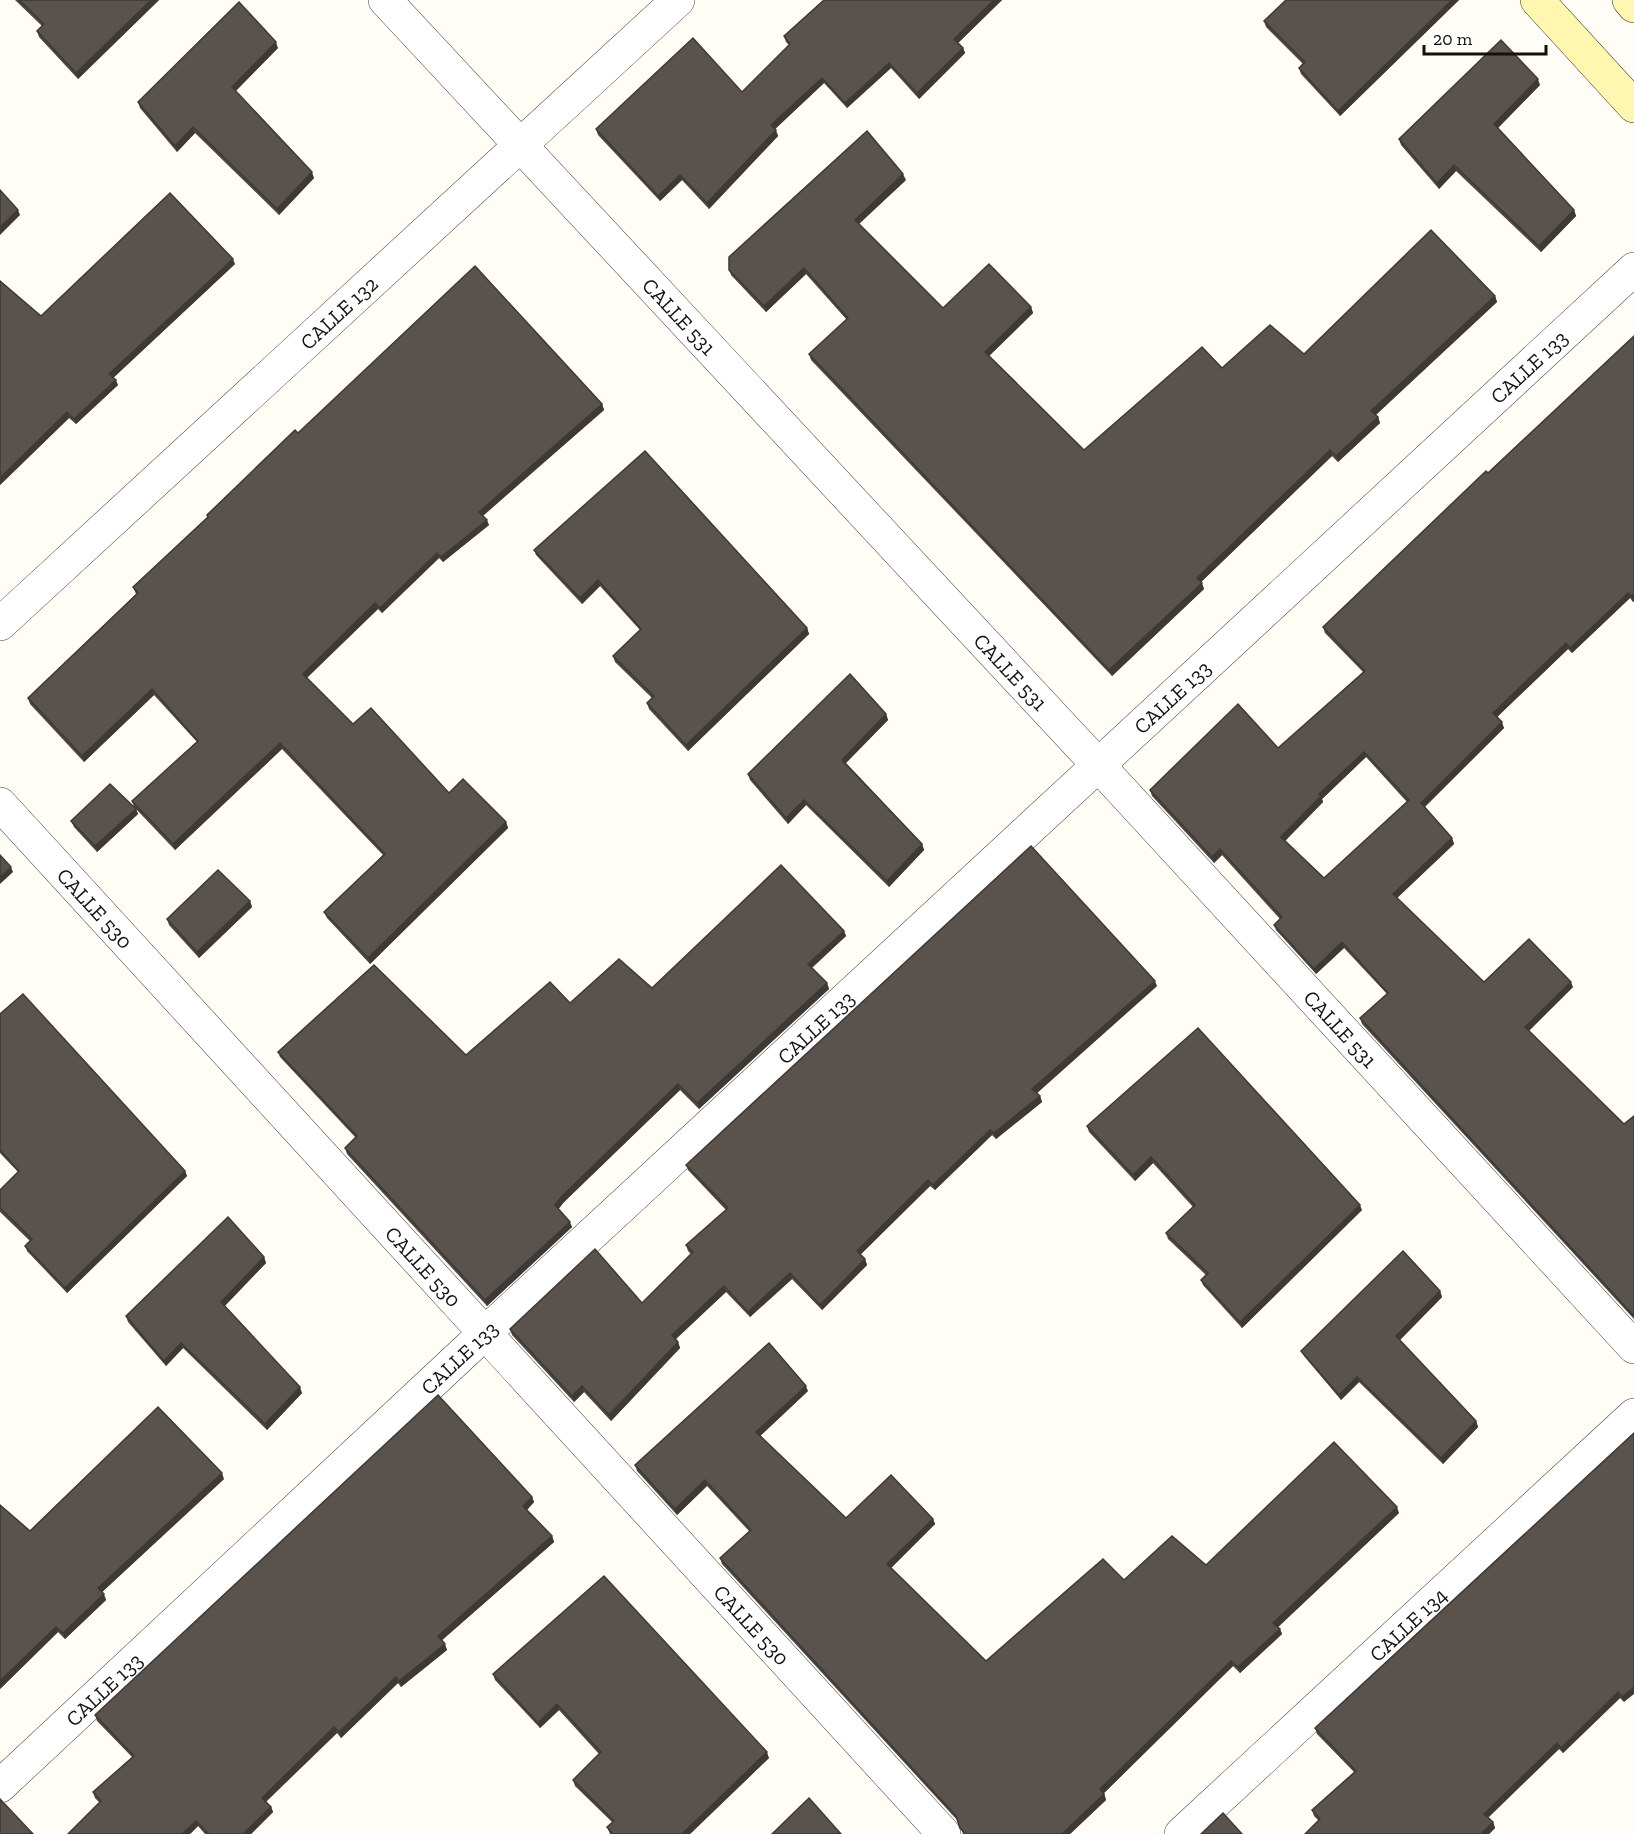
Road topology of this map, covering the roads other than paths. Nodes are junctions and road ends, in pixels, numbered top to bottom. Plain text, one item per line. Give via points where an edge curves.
1 (385, 0) edge
2 (678, 0) edge
3 (1537, 0) edge
4 (1629, 0) edge
5 (1634, 6) edge
6 (1634, 106) edge
7 (519, 144) junction
8 (1634, 269) edge
9 (0, 624) edge
10 (1100, 767) junction
11 (0, 804) edge
12 (485, 1333) junction
13 (1634, 1347) edge
14 (1634, 1415) edge
15 (0, 1786) edge
16 (944, 1834) edge
17 (1181, 1834) edge

1 - 7 street, CALLE 531
2 - 7 street, CALLE 132
3 - 6 main road
4 - 5 main road
7 - 9 street, CALLE 132
7 - 10 street, CALLE 531
8 - 10 street, CALLE 133
10 - 12 street, CALLE 133
10 - 13 street, CALLE 531
11 - 12 street, CALLE 530
12 - 15 street, CALLE 133
12 - 16 street, CALLE 530
14 - 17 street, CALLE 134

